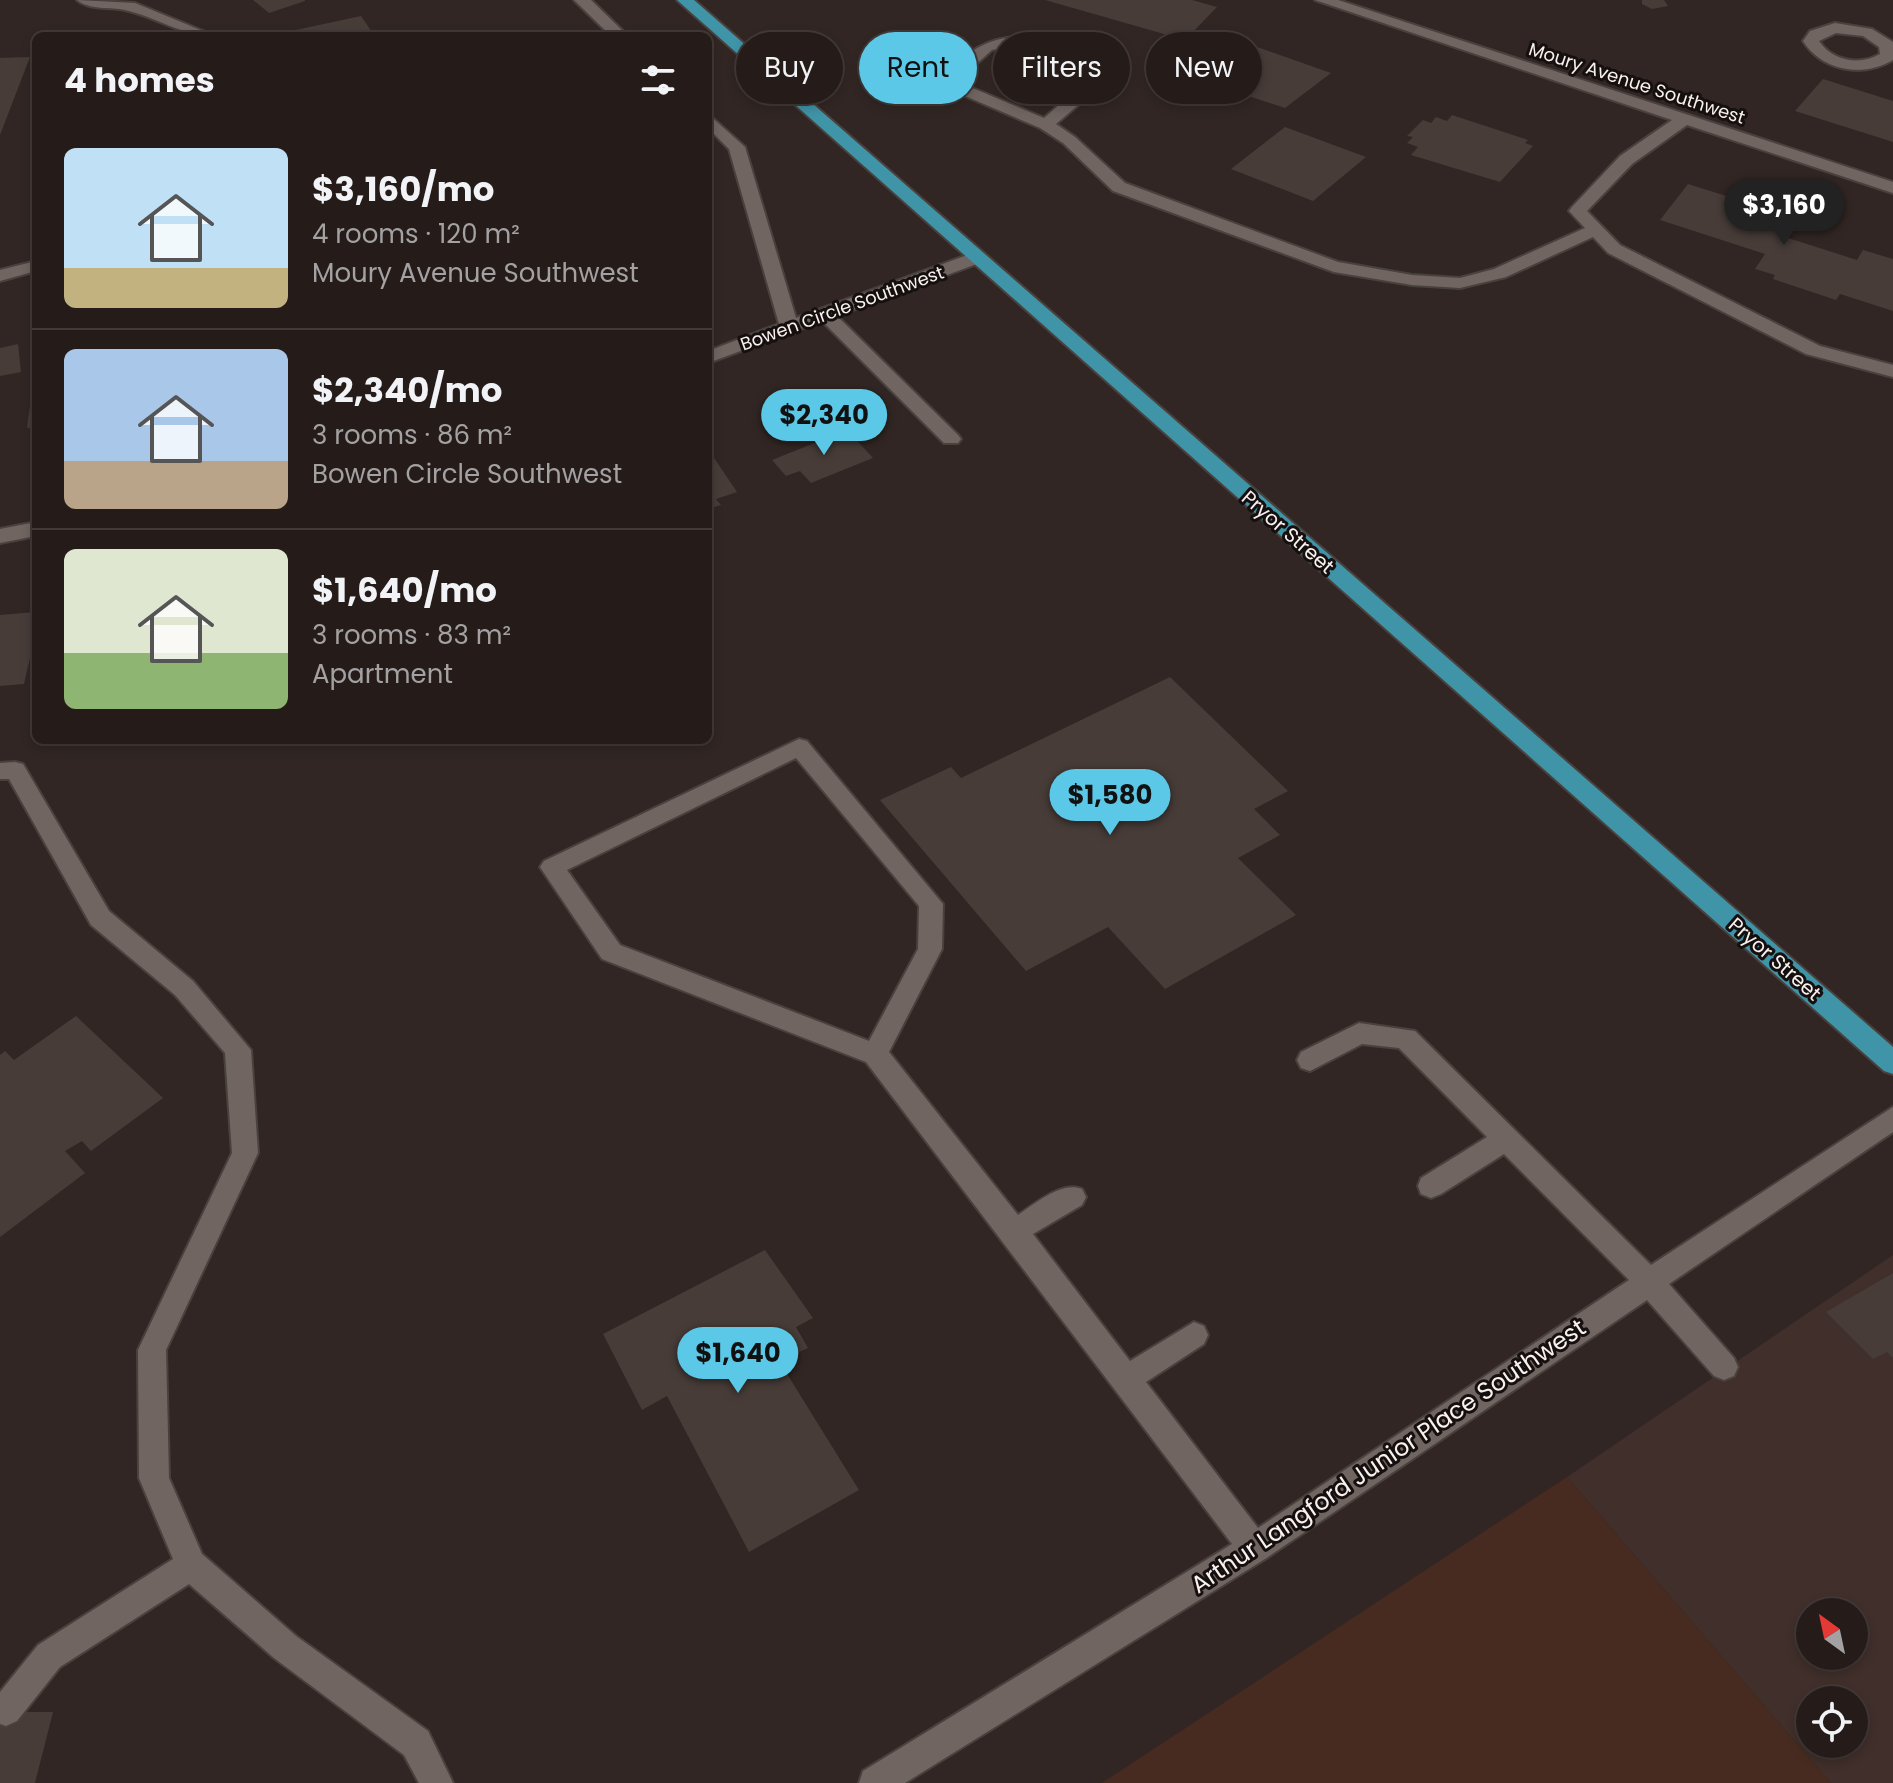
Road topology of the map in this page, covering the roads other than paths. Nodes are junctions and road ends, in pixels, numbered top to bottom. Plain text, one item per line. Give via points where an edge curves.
1 (85, 0) edge
2 (582, 0) edge
3 (685, 0) edge
4 (1328, 1) edge
5 (197, 32) edge
6 (616, 32) edge
7 (1685, 119) junction
8 (712, 123) edge
9 (1046, 125) junction
10 (1893, 188) edge
11 (1595, 230) junction
12 (976, 258) junction
13 (32, 267) edge
14 (0, 276) edge
15 (825, 314) junction
16 (789, 327) junction
17 (712, 356) edge
18 (1893, 371) edge
19 (951, 439) dead end
20 (32, 530) edge
21 (0, 536) edge
22 (0, 771) edge
23 (875, 1054) junction
24 (1310, 1060) dead end
25 (1893, 1063) edge
26 (1893, 1118) edge
27 (1506, 1139) junction
28 (1431, 1186) dead end
29 (1072, 1197) dead end
30 (1014, 1231) junction
31 (1649, 1282) junction
32 (1194, 1335) dead end
33 (1724, 1367) dead end
34 (1126, 1379) junction
35 (1254, 1548) junction
36 (191, 1565) junction
37 (6, 1710) dead end
38 (437, 1783) edge
39 (875, 1783) edge

1 - 5 street via 130,6
2 - 6 street
3 - 12 main road, Pryor Street
4 - 7 street, Moury Avenue Southwest
7 - 10 street, Moury Avenue Southwest
7 - 11 street via 1626,160 1578,211
8 - 16 street via 737,147
9 - 9 street via 964,90 953,77 966,61 1001,40 1028,39 1100,67 1098,80
9 - 11 street via 1119,187 1334,267 1460,283 1500,273
11 - 18 street via 1614,249 1813,350
12 - 15 street, Bowen Circle Southwest
12 - 25 main road, Pryor Street
13 - 14 street
15 - 16 street, Bowen Circle Southwest
15 - 19 street
16 - 17 street, Bowen Circle Southwest
20 - 21 street
22 - 36 street via 15,770 100,918 184,988 238,1050 245,1153 152,1350 154,1478
23 - 23 street via 611,952 552,867 799,747 931,904 930,949
23 - 30 street
24 - 27 street via 1359,1033 1406,1038
26 - 31 street, Arthur Langford Junior Place Southwest
27 - 28 street
27 - 31 street
29 - 30 street
30 - 34 street
31 - 33 street
31 - 35 street, Arthur Langford Junior Place Southwest
32 - 34 street
34 - 35 street
35 - 39 street, Arthur Langford Junior Place Southwest
36 - 37 street via 49,1656
36 - 38 street via 285,1647 416,1743

